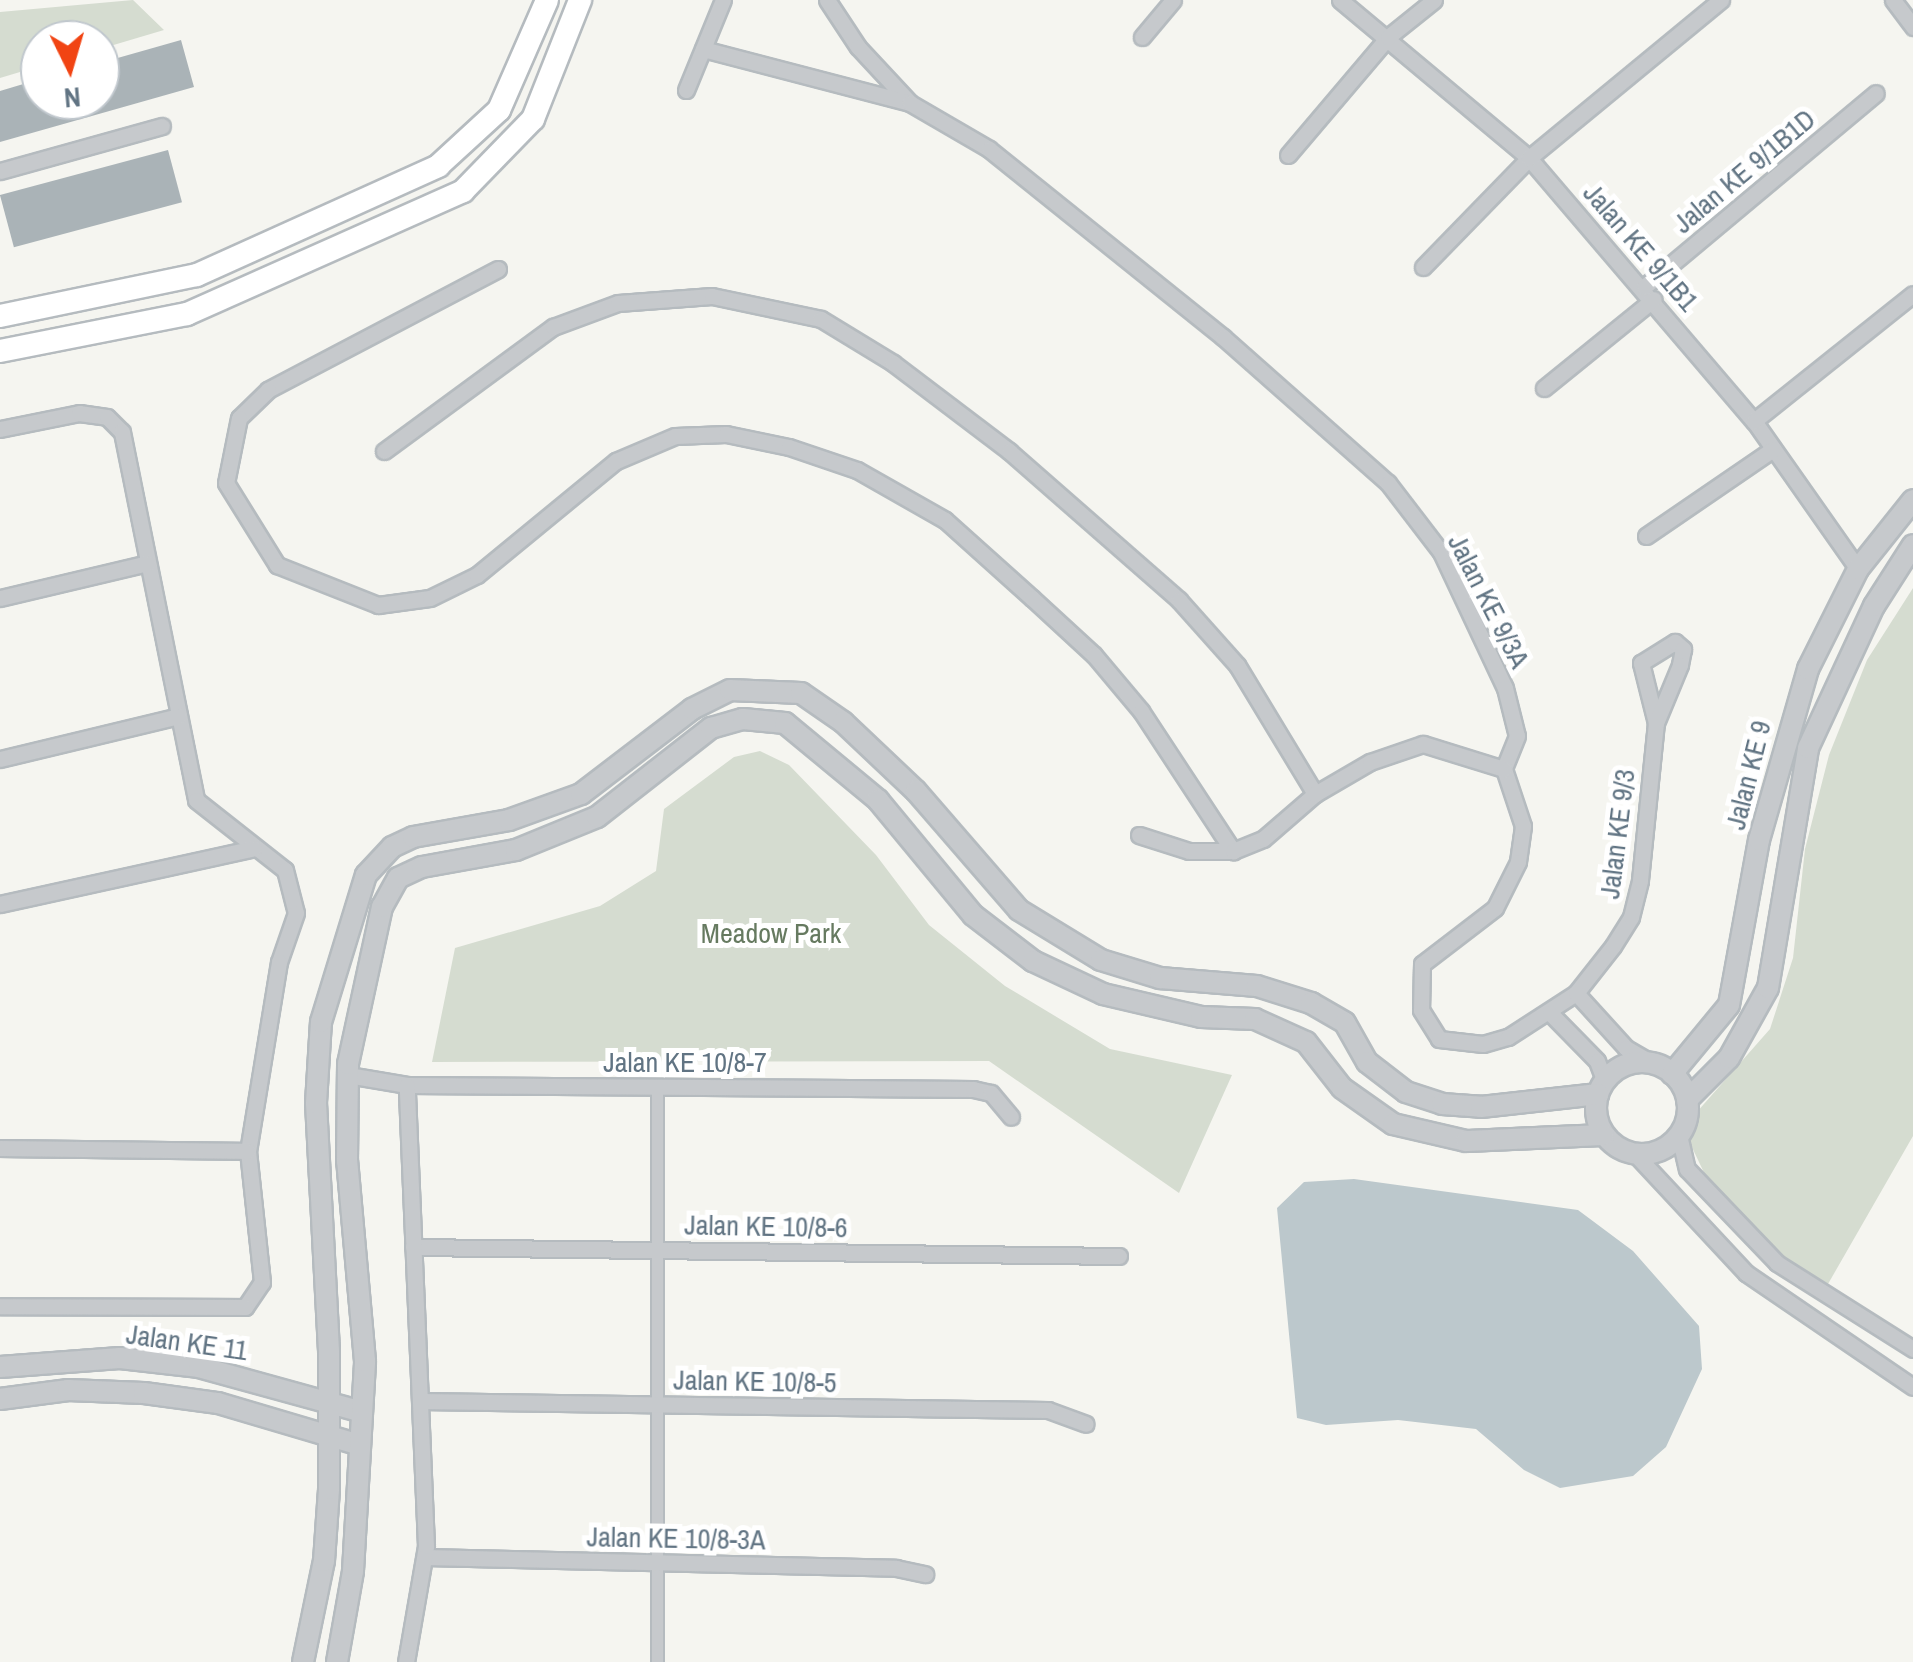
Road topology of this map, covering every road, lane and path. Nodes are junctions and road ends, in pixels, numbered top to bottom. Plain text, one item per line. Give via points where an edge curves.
1 (546, 0) edge
2 (580, 0) edge
3 (722, 0) edge
4 (826, 0) edge
5 (1173, 0) edge
6 (1340, 0) edge
7 (1434, 0) edge
8 (1721, 0) edge
9 (1893, 0) edge
10 (1913, 27) edge
11 (1388, 36) junction
12 (1142, 37) dead end
13 (702, 49) junction
14 (686, 90) dead end
15 (1876, 92) dead end
16 (910, 102) junction
17 (162, 126) dead end
18 (1288, 155) dead end
19 (1529, 158) junction
20 (0, 171) edge
21 (1423, 267) dead end
22 (498, 269) dead end
23 (1649, 293) junction
24 (1913, 294) edge
25 (0, 316) edge
26 (0, 352) edge
27 (1544, 388) dead end
28 (1754, 421) junction
29 (0, 429) edge
30 (1773, 449) junction
31 (384, 451) dead end
32 (1913, 500) edge
33 (1646, 536) dead end
34 (1913, 545) edge
35 (148, 563) junction
36 (1858, 570) junction
37 (0, 598) edge
38 (179, 716) junction
39 (1656, 722) junction
40 (0, 759) edge
41 (1504, 769) junction
42 (1314, 794) junction
43 (1139, 835) dead end
44 (254, 848) junction
45 (1233, 851) junction
46 (0, 904) edge
47 (1576, 993) junction
48 (1550, 1014) junction
49 (1664, 1069) junction
50 (348, 1075) junction
51 (407, 1085) junction
52 (657, 1087) junction
53 (1602, 1088) junction
54 (1687, 1100) junction
55 (1011, 1117) dead end
56 (1604, 1134) junction
57 (1679, 1136) junction
58 (0, 1148) edge
59 (248, 1151) junction
60 (1635, 1154) junction
61 (414, 1247) junction
62 (657, 1250) junction
63 (1119, 1256) dead end
64 (0, 1306) edge
65 (1913, 1349) edge
66 (0, 1367) edge
67 (1913, 1387) edge
68 (0, 1398) edge
69 (420, 1401) junction
70 (329, 1402) junction
71 (657, 1404) junction
72 (362, 1412) junction
73 (1086, 1424) dead end
74 (329, 1436) junction
75 (360, 1445) junction
76 (424, 1557) junction
77 (657, 1562) junction
78 (925, 1574) dead end
79 (303, 1662) edge
80 (337, 1662) edge
81 (406, 1662) edge
82 (657, 1662) edge

1 - 25 main road via 499,110 438,166 197,275
2 - 26 main road via 533,119 462,191 187,314
3 - 13 street
4 - 16 street, Jalan KE 9/3A via 858,47
5 - 12 street
6 - 11 street, Jalan KE 9/1B1
7 - 11 street
8 - 19 street
9 - 10 street
11 - 18 street
11 - 19 street, Jalan KE 9/1B1
13 - 14 street
13 - 16 street, Jalan KE 9/3A
15 - 23 street, Jalan KE 9/1B1D
16 - 41 street, Jalan KE 9/3A via 989,148 1223,337 1388,483 1441,552 1482,628 1517,736
17 - 20 street
19 - 21 street
19 - 23 street, Jalan KE 9/1B1
22 - 45 street via 268,390 239,418 226,483 276,565 378,605 430,598 477,575 616,461 675,436 726,434 789,446 857,470 945,520 1032,598 1141,711
23 - 27 street, Jalan KE 9/1B1D
23 - 28 street, Jalan KE 9/1B1
24 - 28 street
28 - 30 street, Jalan KE 9/1B1
29 - 35 street via 79,413 107,418 122,432
30 - 33 street
30 - 36 street, Jalan KE 9/1B1
31 - 42 street via 554,327 618,303 712,296 821,319 1009,451 1179,600 1237,665
32 - 36 street, Jalan KE 9
34 - 54 street, Jalan KE 9 via 1874,606 1808,748 1768,988 1729,1058
35 - 37 street
35 - 38 street
36 - 49 street, Jalan KE 9 via 1829,621 1782,740 1729,1005
38 - 40 street
38 - 44 street via 196,800
39 - 39 street, Jalan KE 9/3 via 1642,663 1675,642 1682,649 1680,665
39 - 47 street, Jalan KE 9/3 via 1631,917
41 - 42 street via 1423,744 1370,762
41 - 48 street, Jalan KE 9/3A via 1522,826 1518,862 1494,908 1422,964 1420,1010 1439,1039 1457,1044 1508,1036
42 - 45 street via 1263,840
43 - 45 street via 1189,851
44 - 46 street
44 - 59 street via 285,870 296,913 279,962
47 - 48 street, Jalan KE 9/3A
47 - 49 street via 1626,1048
48 - 53 street via 1597,1061
49 - 53 street via 1628,1065
49 - 54 street
50 - 51 street, Jalan KE 10/8-7
50 - 56 street via 363,978 382,907 398,878 422,867 516,850 597,817 711,728 742,719 785,723 831,758 878,800 973,915 1033,961 1104,994 1201,1017 1255,1019 1306,1042 1342,1088 1393,1124 1466,1141
50 - 72 street via 347,1160 366,1361
51 - 52 street, Jalan KE 10/8-7
51 - 61 street
52 - 55 street, Jalan KE 10/8-7 via 974,1089 991,1092
52 - 62 street
53 - 56 street
53 - 70 street via 1481,1107 1442,1104 1406,1092 1367,1062 1345,1023 1311,1003 1257,986 1160,978 1101,960 1019,910 916,791 844,722 801,693 730,690 692,710 581,794 509,820 413,837 366,875 321,1022 316,1103
54 - 57 street
56 - 60 street
57 - 60 street via 1660,1151
57 - 65 street via 1680,1153 1696,1180 1778,1262
58 - 59 street
59 - 64 street via 262,1282 245,1307
60 - 67 street via 1746,1273
61 - 62 street, Jalan KE 10/8-6
61 - 69 street
62 - 63 street, Jalan KE 10/8-6
62 - 71 street
66 - 70 street, Jalan KE 11 via 120,1358 198,1367
68 - 74 street, Jalan KE 11 via 68,1390 144,1393 218,1403
69 - 71 street, Jalan KE 10/8-5
69 - 76 street
70 - 72 street, Jalan KE 11
70 - 74 street
71 - 73 street, Jalan KE 10/8-5 via 1048,1410
71 - 77 street
72 - 75 street
74 - 75 street, Jalan KE 11
74 - 79 street via 324,1561
75 - 80 street via 352,1572
76 - 77 street, Jalan KE 10/8-3A
76 - 81 street
77 - 78 street, Jalan KE 10/8-3A
77 - 82 street

